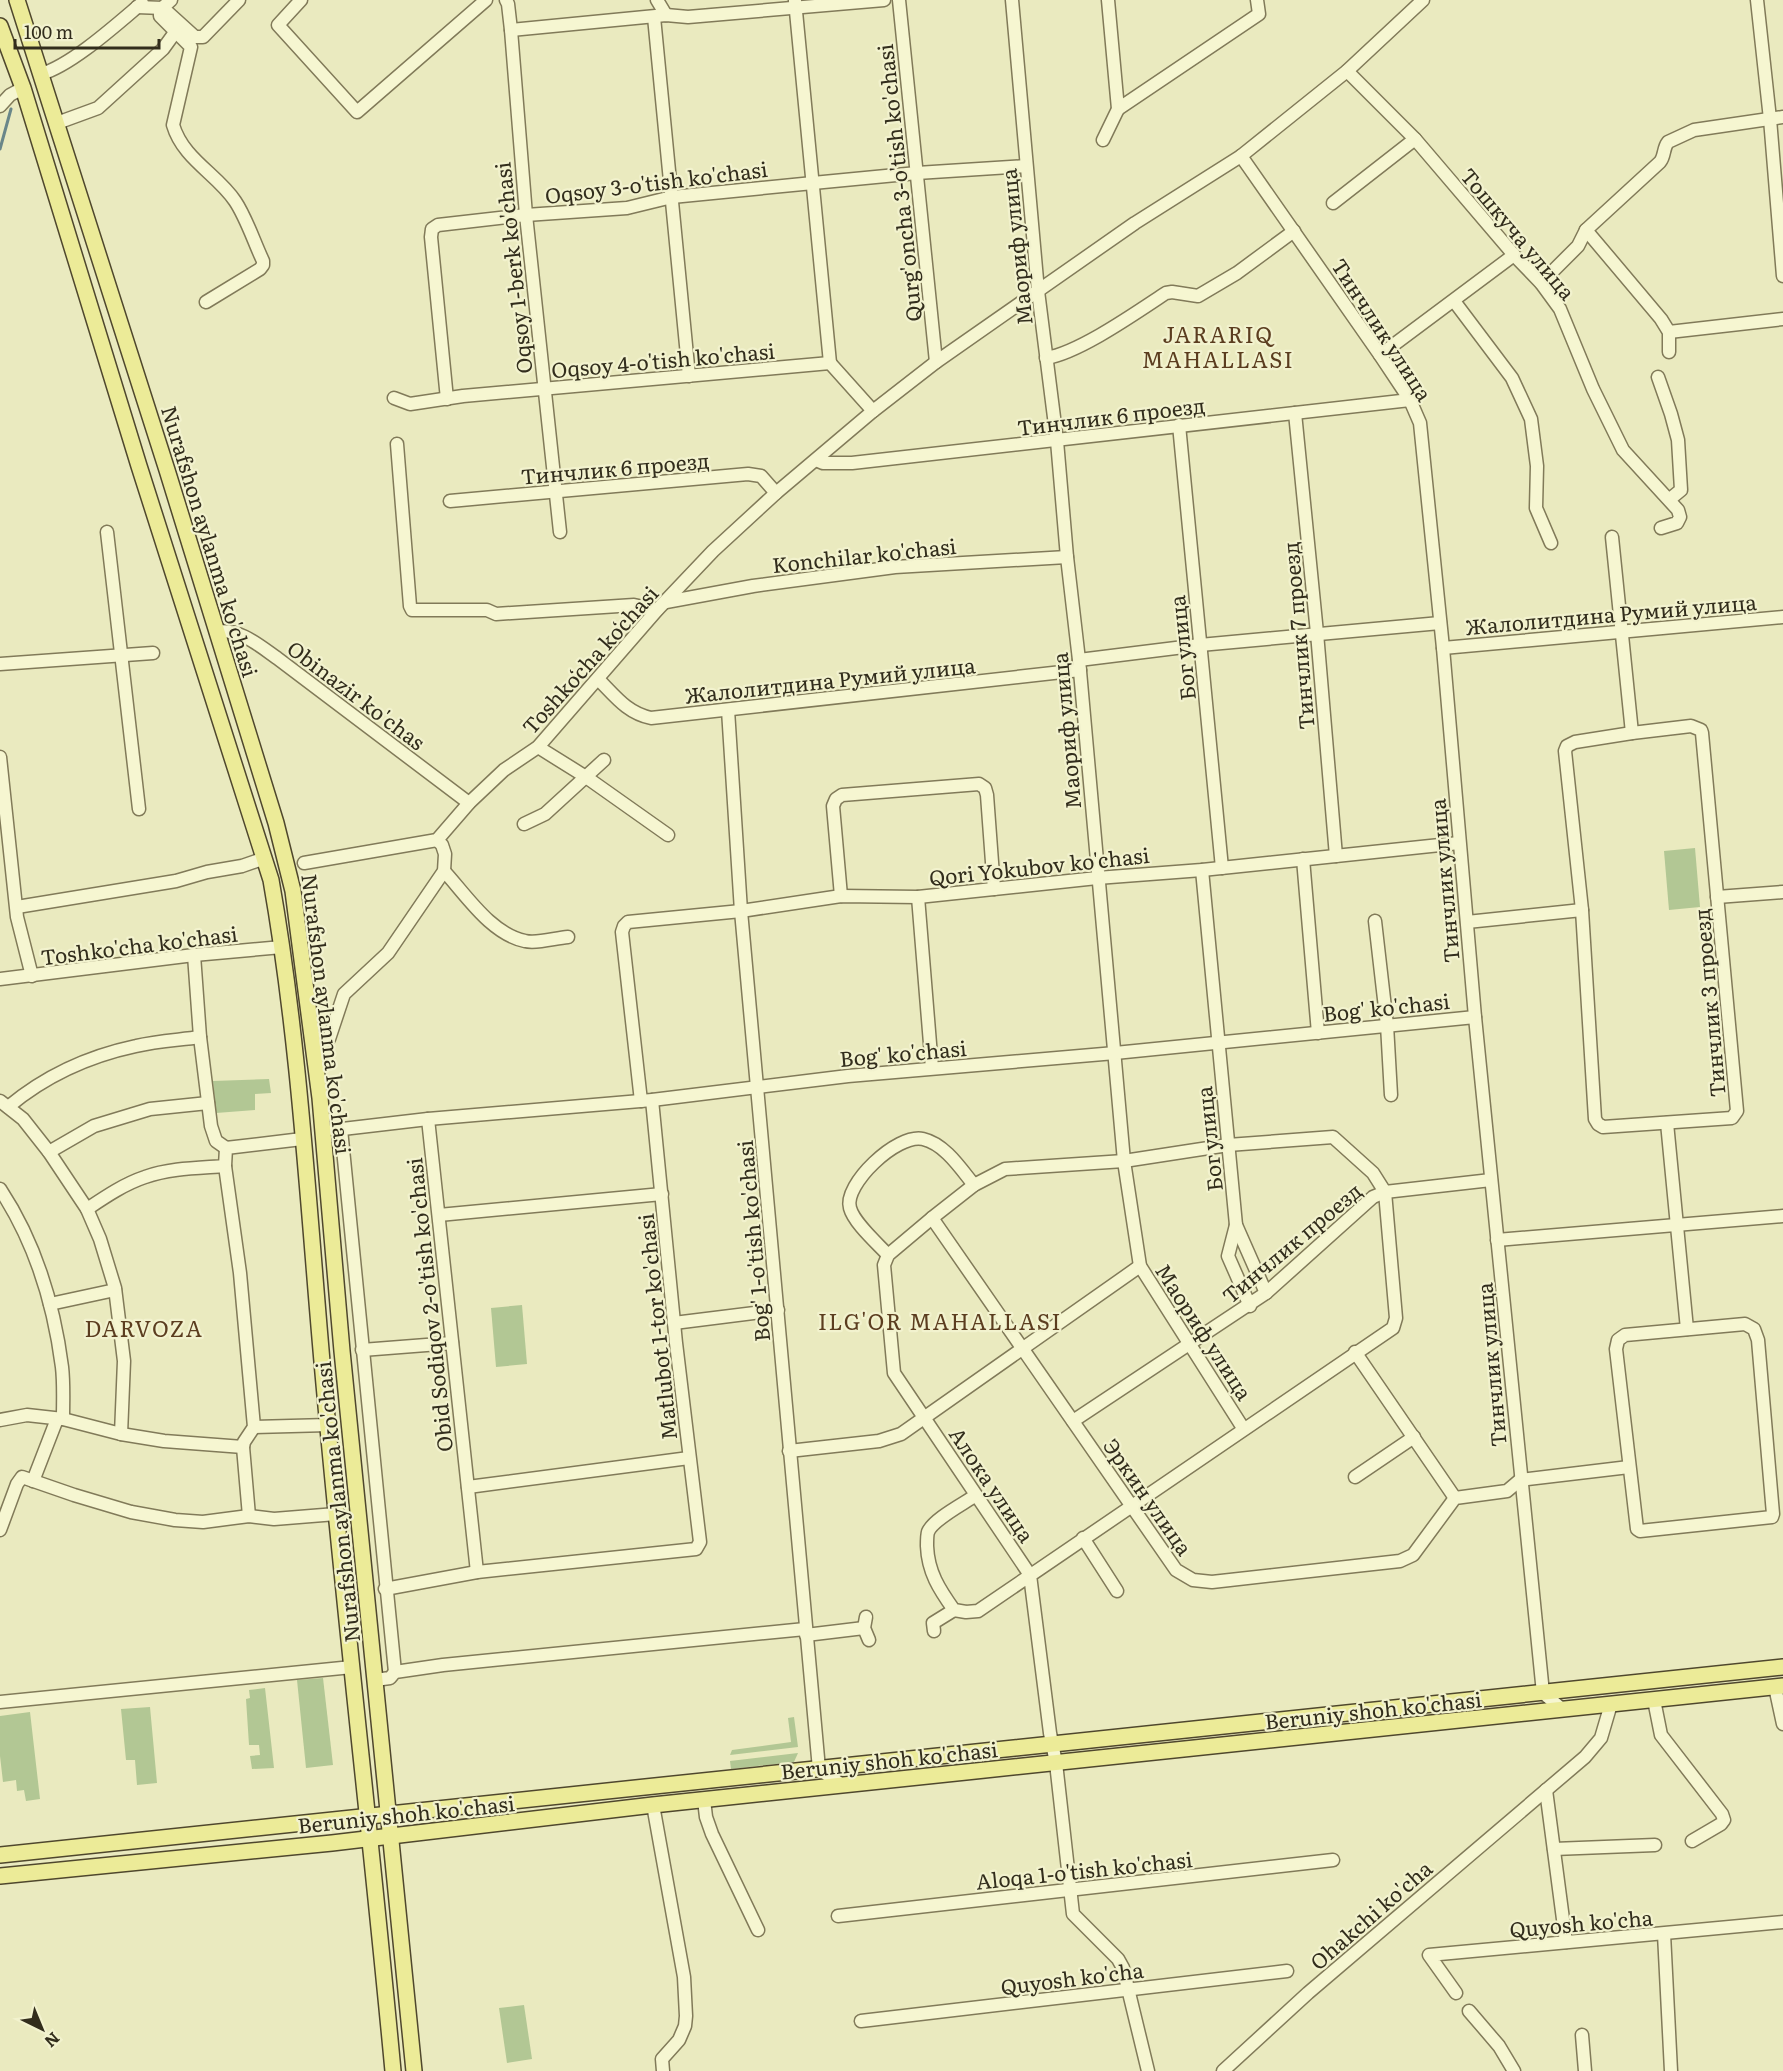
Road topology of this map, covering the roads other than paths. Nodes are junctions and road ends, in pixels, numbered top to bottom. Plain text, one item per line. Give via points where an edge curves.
1 (17, 0) edge
2 (239, 0) edge
3 (301, 0) edge
4 (486, 0) edge
5 (506, 0) edge
6 (657, 0) edge
7 (884, 0) edge
8 (899, 0) edge
9 (1012, 0) edge
10 (1108, 0) edge
11 (1257, 0) edge
12 (1423, 0) edge
13 (1757, 0) edge
14 (141, 4) edge
15 (795, 4) edge
16 (163, 5) edge
17 (660, 16) junction
18 (0, 26) edge
19 (511, 30) junction
20 (176, 31) junction
21 (1347, 71) junction
22 (41, 74) junction
23 (23, 88) junction
24 (0, 106) edge
25 (1118, 110) junction
26 (1783, 117) edge
27 (1770, 119) junction
28 (57, 123) junction
29 (1103, 140) dead end
30 (1415, 140) junction
31 (1241, 156) junction
32 (70, 164) junction
33 (1026, 166) junction
34 (49, 171) junction
35 (917, 173) junction
36 (813, 183) junction
37 (672, 197) junction
38 (1333, 203) dead end
39 (526, 215) junction
40 (1586, 230) junction
41 (1294, 231) junction
42 (1514, 255) junction
43 (102, 263) junction
44 (80, 270) junction
45 (1783, 276) edge
46 (1540, 283) junction
47 (1038, 291) junction
48 (1454, 301) junction
49 (206, 302) dead end
50 (1783, 319) edge
51 (1670, 332) junction
52 (1669, 352) dead end
53 (1380, 355) junction
54 (1046, 358) junction
55 (936, 362) junction
56 (830, 363) junction
57 (689, 376) junction
58 (1658, 377) dead end
59 (543, 389) junction
60 (394, 399) dead end
61 (447, 399) junction
62 (1410, 400) junction
63 (873, 411) junction
64 (1295, 413) junction
65 (1179, 425) junction
66 (1058, 441) junction
67 (397, 444) dead end
68 (816, 460) junction
69 (555, 492) junction
70 (776, 493) junction
71 (1670, 499) junction
72 (450, 501) dead end
73 (1661, 528) dead end
74 (107, 532) dead end
75 (560, 532) dead end
76 (1612, 537) dead end
77 (1551, 543) dead end
78 (1067, 557) junction
79 (662, 606) junction
80 (1783, 617) edge
81 (1440, 623) junction
82 (1623, 631) junction
83 (216, 632) junction
84 (1317, 633) junction
85 (1200, 645) junction
86 (1443, 648) junction
87 (153, 653) dead end
88 (123, 656) junction
89 (0, 664) edge
90 (1079, 665) junction
91 (598, 679) junction
92 (728, 710) junction
93 (1632, 733) junction
94 (538, 747) junction
95 (0, 757) edge
96 (604, 760) dead end
97 (586, 777) junction
98 (469, 803) junction
99 (139, 809) dead end
100 (524, 824) dead end
101 (668, 835) dead end
102 (437, 840) junction
103 (1459, 843) junction
104 (1336, 856) junction
105 (265, 858) junction
106 (1303, 859) junction
107 (304, 864) dead end
108 (1222, 868) junction
109 (1202, 870) junction
110 (444, 871) junction
111 (1097, 878) junction
112 (994, 889) junction
113 (1783, 892) edge
114 (841, 896) junction
115 (918, 897) junction
116 (1717, 897) junction
117 (17, 907) junction
118 (1582, 910) junction
119 (741, 911) junction
120 (1375, 921) dead end
121 (1467, 922) junction
122 (624, 926) joint
123 (567, 937) dead end
124 (282, 948) junction
125 (194, 955) junction
126 (32, 976) junction
127 (0, 979) edge
128 (1475, 1017) junction
129 (1387, 1025) junction
130 (1318, 1033) junction
131 (200, 1037) junction
132 (329, 1039) dead end
133 (1218, 1043) junction
134 (1115, 1053) junction
135 (932, 1068) junction
136 (757, 1088) junction
137 (1391, 1095) dead end
138 (646, 1100) junction
139 (208, 1103) junction
140 (4, 1104) edge
141 (428, 1119) junction
142 (1667, 1123) junction
143 (302, 1139) junction
144 (1228, 1145) junction
145 (226, 1148) junction
146 (49, 1152) junction
147 (1124, 1161) junction
148 (225, 1166) junction
149 (1491, 1180) junction
150 (974, 1185) junction
151 (0, 1189) edge
152 (1385, 1192) junction
153 (662, 1194) junction
154 (87, 1209) junction
155 (439, 1215) junction
156 (1783, 1216) edge
157 (932, 1218) junction
158 (1236, 1225) junction
159 (1678, 1227) junction
160 (1497, 1240) junction
161 (888, 1255) junction
162 (1140, 1266) junction
163 (115, 1290) junction
164 (1266, 1293) junction
165 (50, 1304) junction
166 (1250, 1306) junction
167 (778, 1310) junction
168 (674, 1323) junction
169 (1687, 1329) junction
170 (452, 1342) junction
171 (1190, 1343) junction
172 (1023, 1348) junction
173 (362, 1350) junction
174 (1355, 1352) junction
175 (347, 1396) junction
176 (325, 1398) junction
177 (924, 1418) junction
178 (60, 1419) junction
179 (0, 1420) edge
180 (1073, 1421) junction
181 (328, 1425) junction
182 (254, 1427) junction
183 (1243, 1428) junction
184 (121, 1434) junction
185 (1414, 1437) junction
186 (243, 1447) junction
187 (789, 1451) junction
188 (1783, 1455) edge
189 (1769, 1457) junction
190 (688, 1458) junction
191 (1629, 1467) junction
192 (1355, 1476) dead end
193 (1520, 1480) junction
194 (33, 1481) junction
195 (468, 1487) junction
196 (976, 1495) junction
197 (1455, 1498) junction
198 (1130, 1505) junction
199 (336, 1514) junction
200 (249, 1516) junction
201 (0, 1530) edge
202 (1083, 1538) junction
203 (477, 1572) junction
204 (1030, 1575) junction
205 (365, 1581) junction
206 (343, 1583) junction
207 (385, 1589) junction
208 (1117, 1591) dead end
209 (954, 1610) junction
210 (866, 1628) dead end
211 (934, 1631) dead end
212 (805, 1632) junction
213 (352, 1667) junction
214 (1783, 1668) edge
215 (395, 1672) junction
216 (375, 1680) junction
217 (1779, 1687) edge
218 (1543, 1693) junction
219 (1654, 1700) junction
220 (0, 1702) edge
221 (1611, 1704) junction
222 (1562, 1709) junction
223 (1516, 1714) junction
224 (1783, 1724) edge
225 (1052, 1744) junction
226 (1056, 1763) junction
227 (819, 1769) junction
228 (842, 1785) junction
229 (795, 1790) junction
230 (1546, 1790) junction
231 (704, 1800) junction
232 (653, 1805) junction
233 (388, 1815) junction
234 (367, 1817) junction
235 (390, 1837) junction
236 (369, 1839) junction
237 (1692, 1841) dead end
238 (1656, 1845) dead end
239 (1554, 1849) junction
240 (0, 1855) edge
241 (1333, 1860) dead end
242 (0, 1876) edge
243 (1071, 1890) junction
244 (838, 1916) dead end
245 (1783, 1922) edge
246 (758, 1930) dead end
247 (1664, 1934) junction
248 (1566, 1942) junction
249 (1287, 1971) dead end
250 (1128, 1990) junction
251 (1456, 1993) dead end
252 (1469, 2011) dead end
253 (861, 2021) dead end
254 (1582, 2035) dead end
255 (411, 2038) junction
256 (390, 2040) junction
257 (393, 2071) edge
258 (414, 2071) edge
259 (663, 2071) edge
260 (1148, 2071) edge
261 (1223, 2071) edge
262 (1514, 2071) edge
263 (1585, 2071) edge
264 (1671, 2071) edge

1 - 22 main road, Nurafshon aylanma ko'chasi
2 - 16 street via 200,38
3 - 4 street via 278,25 357,112
5 - 19 street, Oqsoy 1-berk ko'chasi
6 - 17 street
7 - 15 street
8 - 35 street, Qurg'oncha 3-o'tish ko'chasi
9 - 33 street, Маориф улица
10 - 25 street
11 - 25 street via 1259,14
12 - 21 street, Toshkoʻcha koʻchasi
13 - 27 street
14 - 16 street
14 - 22 street via 86,48
15 - 17 street via 688,17
15 - 36 street
16 - 20 street via 159,16
17 - 19 street
17 - 37 street
18 - 23 main road, Nurafshon aylanma ko'chasi
19 - 39 street, Oqsoy 1-berk ko'chasi
20 - 28 street via 163,49 98,108
20 - 49 street via 191,47 173,125 176,134 192,157 235,201 263,261 260,269
21 - 30 street, Тошкуча улица
21 - 31 street, Toshkoʻcha koʻchasi
22 - 28 main road, Nurafshon aylanma ko'chasi
23 - 24 street
23 - 34 main road, Nurafshon aylanma ko'chasi
25 - 29 street
26 - 27 street
27 - 40 street via 1694,130 1674,139 1665,146 1660,162
27 - 45 street
28 - 32 main road, Nurafshon aylanma ko'chasi
30 - 38 street
30 - 42 street, Тошкуча улица
31 - 41 street, Тинчлик улица
31 - 47 street, Toshkoʻcha koʻchasi
32 - 34 main road via 62,175
32 - 43 main road, Nurafshon aylanma ko'chasi
33 - 35 street, Oqsoy 3-o'tish ko'chasi
33 - 47 street, Маориф улица
34 - 44 main road, Nurafshon aylanma ko'chasi
35 - 36 street, Oqsoy 3-o'tish ko'chasi
35 - 55 street, Qurg'oncha 3-o'tish ko'chasi
36 - 37 street, Oqsoy 3-o'tish ko'chasi
36 - 56 street
37 - 39 street, Oqsoy 3-o'tish ko'chasi via 627,208
37 - 57 street
39 - 59 street, Oqsoy 1-berk ko'chasi
39 - 61 street, Oqsoy 3-o'tish ko'chasi via 438,225 432,229
40 - 46 street via 1578,246
40 - 51 street
41 - 53 street, Тинчлик улица
41 - 54 street via 1198,296 1166,293 1116,325 1066,352
42 - 46 street, Тошкуча улица
42 - 48 street
43 - 44 main road via 89,258
43 - 83 main road, Nurafshon aylanma ko'chasi
44 - 105 main road, Nurafshon aylanma ko'chasi
46 - 71 street, Тошкуча улица via 1560,309 1623,450
47 - 54 street, Маориф улица
47 - 55 street, Toshkoʻcha koʻchasi
48 - 53 street
48 - 77 street via 1512,378 1531,418 1537,466 1536,508
50 - 51 street
51 - 52 street
53 - 62 street, Тинчлик улица
54 - 66 street, Маориф улица
55 - 63 street, Toshkoʻcha koʻchasi
56 - 57 street, Oqsoy 4-o'tish ko'chasi
56 - 63 street
57 - 59 street, Oqsoy 4-o'tish ko'chasi
58 - 71 street via 1678,440 1681,490
59 - 61 street, Oqsoy 4-o'tish ko'chasi
59 - 69 street, Oqsoy 1-berk ko'chasi
60 - 61 street, Oqsoy 4-o'tish ko'chasi via 410,404
62 - 64 street, Тинчлик 6 проезд
62 - 81 street, Тинчлик улица via 1420,423
63 - 68 street, Toshkoʻcha koʻchasi
64 - 65 street, Тинчлик 6 проезд
64 - 84 street, Тинчлик 7 проезд
65 - 66 street, Тинчлик 6 проезд
65 - 85 street, Бог улица
66 - 68 street, Тинчлик 6 проезд via 852,464
66 - 78 street, Маориф улица
67 - 79 street, Konchilar ko'chasi via 412,610 487,610 496,614
68 - 70 street, Toshkoʻcha koʻchasi
69 - 70 street, Тинчлик 6 проезд via 748,474 760,476
69 - 72 street, Тинчлик 6 проезд
69 - 75 street, Oqsoy 1-berk ko'chasi
70 - 79 street, Toshkoʻcha koʻchasi via 712,550
71 - 73 street via 1678,510 1679,520
74 - 88 street
76 - 82 street
78 - 79 street, Konchilar ko'chasi via 895,567 753,586
78 - 90 street, Маориф улица
79 - 91 street, Toshkoʻcha koʻchasi
80 - 82 street, Жалолитдина Румий улица
81 - 84 street, Жалолитдина Румий улица
81 - 86 street, Тинчлик улица
82 - 86 street, Жалолитдина Румий улица
82 - 93 street
83 - 98 street, Obinazir ko'chas via 229,630 278,658
83 - 175 main road, Nurafshon aylanma ko'chasi via 276,823 295,902 320,1098
84 - 85 street, Жалолитдина Румий улица
84 - 104 street, Тинчлик 7 проезд
85 - 90 street, Жалолитдина Румий улица
85 - 108 street, Бог улица
86 - 103 street, Тинчлик улица
87 - 88 street
88 - 89 street
88 - 99 street
90 - 92 street, Жалолитдина Румий улица
90 - 111 street, Маориф улица
91 - 92 street, Жалолитдина Румий улица via 639,716
91 - 94 street, Toshkoʻcha koʻchasi
92 - 119 street, Bog' 1-o'tish ko'chasi
93 - 116 street, Тинчлик 3 проезд via 1691,726 1701,730
93 - 118 street, Тинчлик 3 проезд via 1575,742 1565,751
94 - 97 street
94 - 98 street, Toshkoʻcha koʻchasi via 504,770
95 - 117 street
96 - 97 street
97 - 100 street via 544,814
97 - 101 street
98 - 102 street, Toshkoʻcha koʻchasi
102 - 107 street
102 - 110 street via 445,854
103 - 104 street, Qori Yokubov ko'chasi
103 - 121 street, Тинчлик улица
104 - 106 street, Qori Yokubov ko'chasi
105 - 117 street via 176,881
105 - 124 main road, Nurafshon aylanma ko'chasi
106 - 108 street, Qori Yokubov ko'chasi
106 - 130 street
108 - 109 street, Qori Yokubov ko'chasi
109 - 111 street, Qori Yokubov ko'chasi
109 - 133 street, Бог улица
110 - 123 street via 492,923 507,933 526,942
110 - 132 street via 388,952 344,994
111 - 112 street, Qori Yokubov ko'chasi
111 - 134 street, Маориф улица
112 - 114 street via 987,795 979,784 842,795 836,799 833,807
112 - 115 street, Qori Yokubov ko'chasi
113 - 116 street
114 - 115 street, Qori Yokubov ko'chasi
114 - 119 street, Qori Yokubov ko'chasi
115 - 135 street
116 - 142 street, Тинчлик 3 проезд via 1737,1111 1732,1118
117 - 126 street
118 - 121 street
118 - 142 street, Тинчлик 3 проезд via 1595,1119 1603,1127
119 - 122 street, Qori Yokubov ko'chasi via 628,922
119 - 136 street, Bog' 1-o'tish ko'chasi
120 - 129 street
121 - 128 street, Тинчлик улица
122 - 138 street, Matlubot 1-tor ko'chasi
124 - 125 street, Toshko'cha ko'chasi
124 - 143 main road, Nurafshon aylanma ko'chasi
125 - 126 street, Toshko'cha ko'chasi
125 - 131 street
126 - 127 street, Toshko'cha ko'chasi
128 - 129 street, Bog' ko'chasi
128 - 149 street, Тинчлик улица
129 - 130 street, Bog' ko'chasi
129 - 137 street
130 - 133 street, Bog' ko'chasi
131 - 139 street
131 - 140 street via 136,1046 77,1064
133 - 134 street, Bog' ko'chasi
133 - 144 street, Бог улица
134 - 135 street, Bog' ko'chasi
134 - 147 street, Маориф улица
135 - 136 street, Bog' ko'chasi
136 - 138 street, Bog' ko'chasi
136 - 167 street, Bog' 1-o'tish ko'chasi
138 - 141 street, Bog' ko'chasi
138 - 153 street, Matlubot 1-tor ko'chasi
139 - 145 street via 212,1133
139 - 146 street via 150,1109 94,1126
140 - 146 street via 23,1119
141 - 155 street, Obid Sodiqov 2-o'tish ko'chasi
141 - 173 street, Bog' ko'chasi via 338,1130
142 - 159 street
143 - 145 street
143 - 176 main road, Nurafshon aylanma ko'chasi
144 - 147 street
144 - 152 street via 1333,1137 1373,1173
144 - 158 street, Бог улица
145 - 148 street
146 - 154 street
147 - 150 street via 1005,1169
147 - 162 street, Маориф улица
148 - 154 street via 145,1177
148 - 182 street via 240,1273
149 - 152 street, Тинчлик проезд
149 - 160 street, Тинчлик улица
150 - 157 street
150 - 161 street via 946,1153 922,1138 900,1142 885,1152 858,1184 849,1206 852,1215
151 - 165 street via 19,1218
152 - 164 street, Тинчлик проезд via 1373,1197
152 - 174 street, Маориф улица via 1395,1324
153 - 155 street
153 - 168 street, Matlubot 1-tor ko'chasi
154 - 163 street
155 - 170 street, Obid Sodiqov 2-o'tish ko'chasi
156 - 159 street
157 - 161 street
157 - 172 street, Эркин улица
158 - 164 street, Бог улица
158 - 166 street, Бог улица via 1228,1256
159 - 160 street
159 - 169 street
160 - 193 street, Тинчлик улица
161 - 177 street, Алока улица via 884,1265 894,1373
162 - 171 street, Маориф улица
162 - 172 street
163 - 165 street
163 - 184 street via 124,1361
164 - 166 street, Тинчлик проезд
165 - 178 street via 62,1369
166 - 171 street, Тинчлик проезд
167 - 168 street
167 - 187 street, Bog' 1-o'tish ko'chasi
168 - 190 street, Matlubot 1-tor ko'chasi
169 - 189 street via 1745,1324 1754,1329
169 - 191 street via 1625,1335 1618,1340
170 - 173 street
170 - 195 street, Obid Sodiqov 2-o'tish ko'chasi
171 - 180 street, Тинчлик проезд
171 - 183 street, Маориф улица
172 - 177 street
172 - 180 street, Эркин улица
173 - 207 street
174 - 183 street, Маориф улица
174 - 185 street
175 - 176 main road via 336,1390
175 - 205 main road, Nurafshon aylanma ko'chasi
176 - 181 main road, Nurafshon aylanma ko'chasi
177 - 187 street via 891,1438
177 - 196 street, Алока улица
178 - 179 street via 27,1415
178 - 184 street
178 - 194 street
180 - 198 street, Эркин улица
181 - 182 street
181 - 199 main road, Nurafshon aylanma ko'chasi
182 - 186 street
183 - 198 street, Маориф улица
184 - 186 street
185 - 192 street
185 - 197 street
186 - 200 street
187 - 212 street, Bog' 1-o'tish ko'chasi
188 - 189 street
189 - 191 street via 1772,1517 1640,1531 1636,1526
190 - 195 street
190 - 203 street, Matlubot 1-tor ko'chasi via 700,1542 696,1549
191 - 193 street
193 - 197 street via 1507,1491
193 - 218 street, Тинчлик улица
194 - 200 street via 131,1512 175,1520 203,1522
194 - 201 street via 20,1479
195 - 203 street, Obid Sodiqov 2-o'tish ko'chasi
196 - 204 street, Алока улица
196 - 209 street via 937,1521 928,1532 932,1575
197 - 198 street, Эркин улица via 1413,1555 1400,1561 1212,1582 1193,1580 1176,1570
198 - 202 street, Маориф улица
199 - 200 street via 274,1519
199 - 206 main road, Nurafshon aylanma ko'chasi
202 - 204 street, Маориф улица
202 - 208 street
203 - 207 street
204 - 209 street, Маориф улица via 978,1611
204 - 225 street, Алока улица
205 - 206 main road via 355,1590
205 - 216 main road, Nurafshon aylanma ko'chasi
206 - 213 main road, Nurafshon aylanma ko'chasi
207 - 215 street
209 - 211 street via 933,1623
210 - 212 street
212 - 215 street
212 - 227 street, Bog' 1-o'tish ko'chasi
213 - 220 street
213 - 234 main road, Nurafshon aylanma ko'chasi
214 - 218 main road, Beruniy shoh ko'chasi
215 - 216 street via 390,1678
216 - 233 main road, Nurafshon aylanma ko'chasi
217 - 219 main road, Beruniy shoh ko'chasi
217 - 224 street
218 - 222 street
218 - 223 street
218 - 225 main road, Beruniy shoh ko'chasi
219 - 221 main road, Beruniy shoh ko'chasi
219 - 237 street via 1661,1735 1724,1820
221 - 222 main road, Beruniy shoh ko'chasi
221 - 230 street, Ohakchi ko'cha via 1601,1738
222 - 223 main road, Beruniy shoh ko'chasi
223 - 226 main road, Beruniy shoh ko'chasi
225 - 226 street, Алока улица
225 - 227 main road, Beruniy shoh ko'chasi
226 - 228 main road, Beruniy shoh ko'chasi
226 - 243 street, Алока улица
227 - 228 street
227 - 229 street
227 - 233 main road, Beruniy shoh ko'chasi
228 - 229 main road, Beruniy shoh ko'chasi
229 - 231 main road, Beruniy shoh ko'chasi
230 - 239 street
230 - 261 street, Ohakchi ko'cha via 1308,1993
231 - 232 main road, Beruniy shoh ko'chasi
231 - 246 street via 712,1834
232 - 235 main road, Beruniy shoh ko'chasi
232 - 259 street via 684,1977 686,2016 679,2040 662,2059
233 - 234 main road, Beruniy shoh ko'chasi
233 - 235 main road, Nurafshon aylanma ko'chasi
234 - 236 main road, Nurafshon aylanma ko'chasi
234 - 240 main road, Beruniy shoh ko'chasi
235 - 236 main road, Beruniy shoh ko'chasi
235 - 255 main road, Nurafshon aylanma ko'chasi
236 - 242 main road, Beruniy shoh ko'chasi
236 - 256 main road, Nurafshon aylanma ko'chasi
238 - 239 street
239 - 248 street
241 - 243 street, Aloqa 1-o'tish ko'chasi
243 - 244 street, Aloqa 1-o'tish ko'chasi
243 - 250 street, Алока улица via 1074,1914 1118,1959
245 - 247 street, Quyosh ko'cha
247 - 248 street, Quyosh ko'cha
247 - 264 street
248 - 251 street, Quyosh ko'cha via 1429,1955
249 - 250 street, Quyosh ko'cha
250 - 253 street, Quyosh ko'cha
250 - 260 street, Алока улица
252 - 262 street
254 - 263 street
255 - 256 main road via 402,2046
255 - 258 main road, Nurafshon aylanma ko'chasi
256 - 257 main road, Nurafshon aylanma ko'chasi

